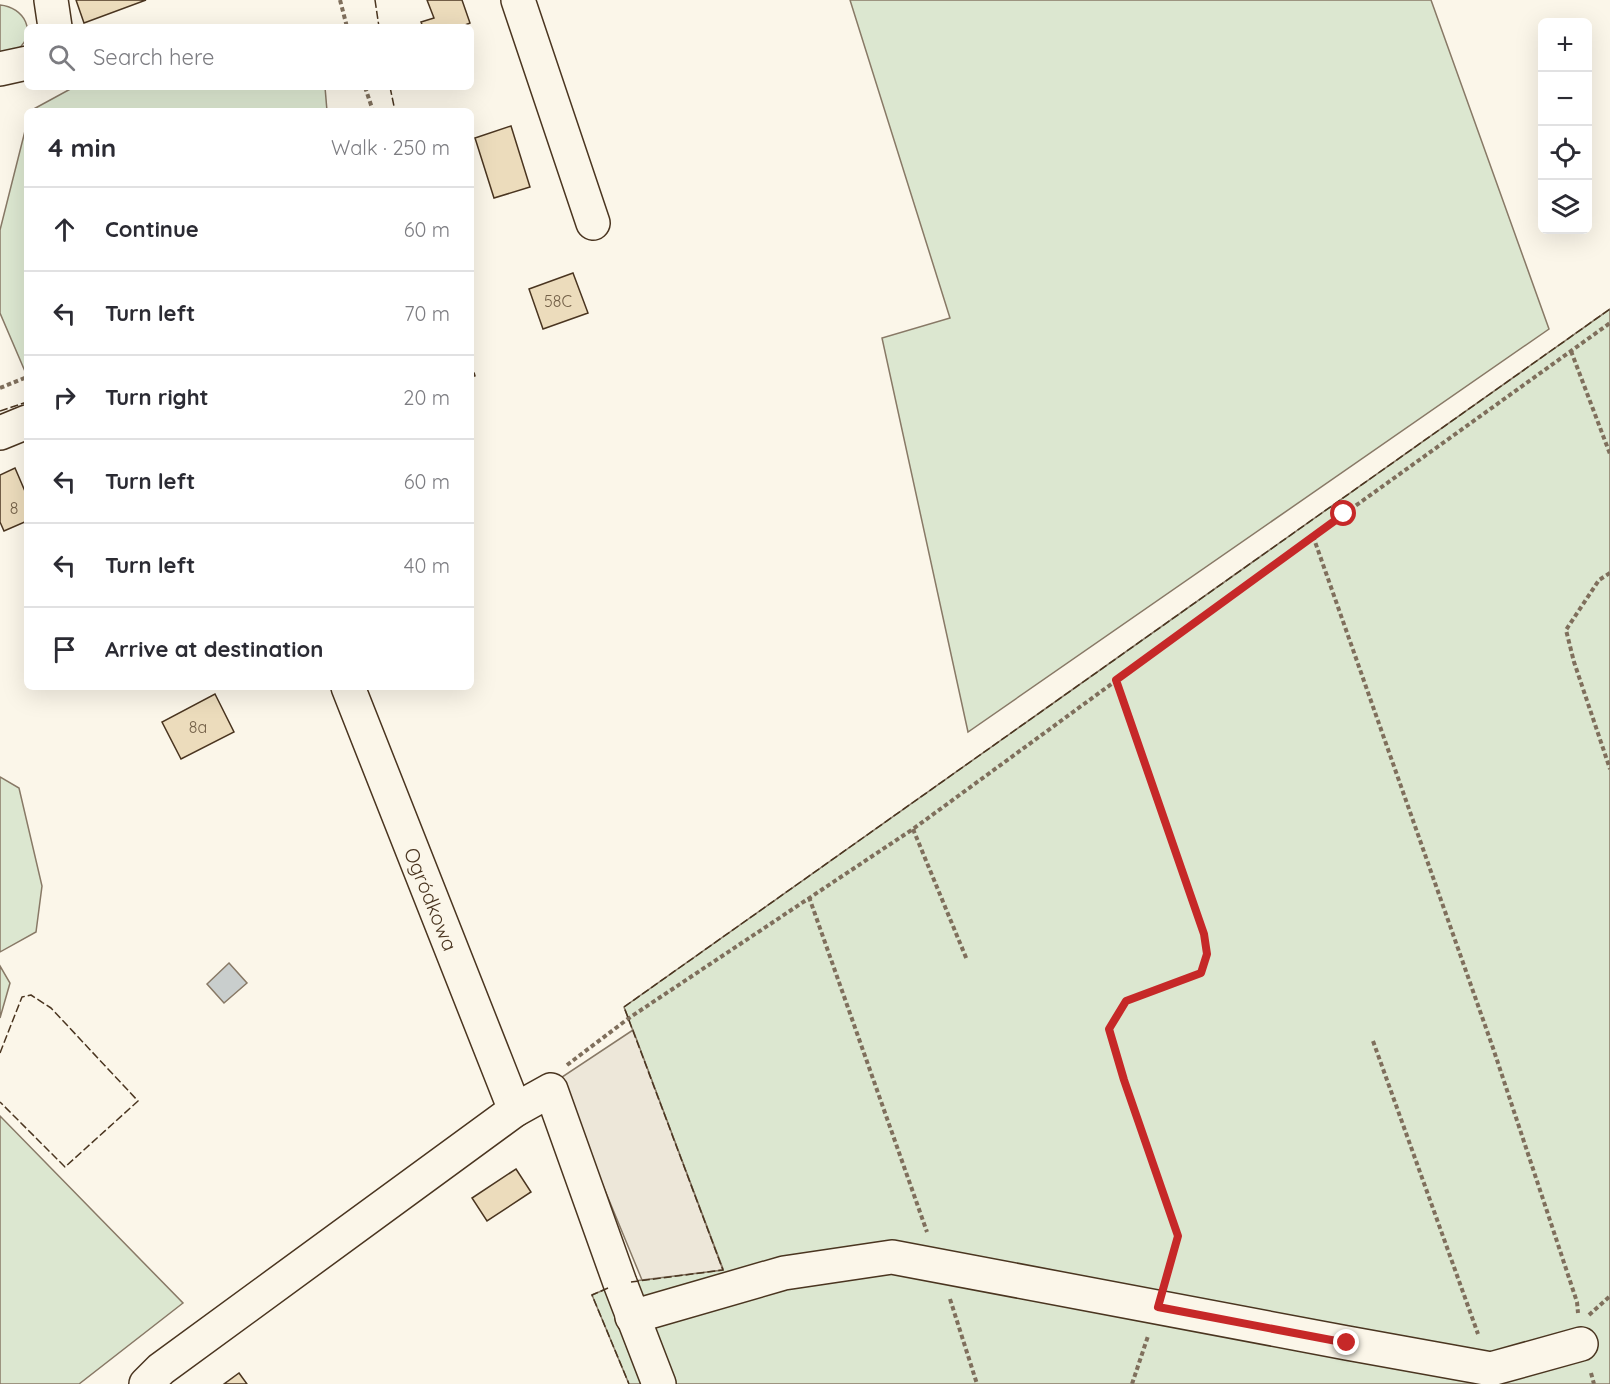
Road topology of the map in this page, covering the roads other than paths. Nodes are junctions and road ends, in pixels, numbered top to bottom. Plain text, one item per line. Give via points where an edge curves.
1 (51, 0) edge
2 (518, 0) edge
3 (55, 24) edge
4 (24, 64) edge
5 (0, 69) edge
6 (593, 223) dead end
7 (24, 423) edge
8 (0, 433) edge
9 (349, 690) edge
10 (515, 1110) junction
11 (632, 1317) junction
12 (1580, 1334) road end
13 (146, 1384) edge
14 (659, 1384) edge

1 - 3 street
2 - 6 street
4 - 5 street
7 - 8 street
9 - 10 street, Ogródkowa
10 - 11 street via 551,1089
10 - 13 street via 160,1369
11 - 12 street via 784,1273 892,1257 1491,1369
11 - 14 street

